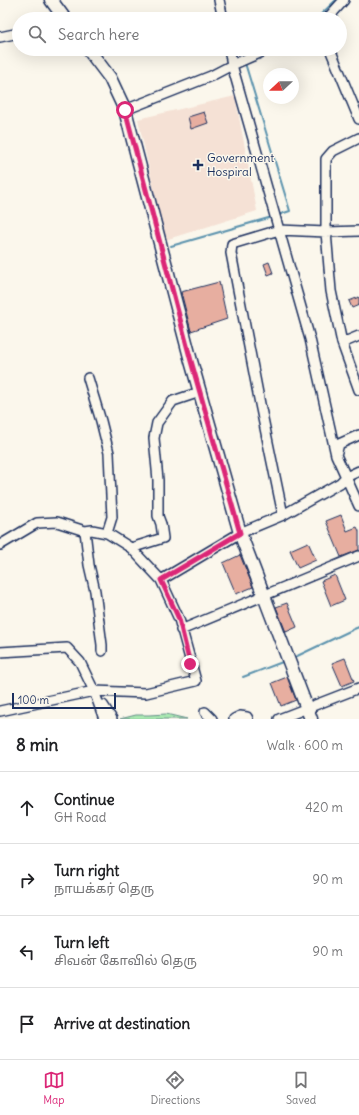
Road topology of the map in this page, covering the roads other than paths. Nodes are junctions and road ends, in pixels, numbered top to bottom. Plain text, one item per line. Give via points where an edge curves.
1 (51, 0) edge
2 (219, 0) edge
3 (344, 0) edge
4 (60, 12) edge
5 (222, 12) edge
6 (333, 12) edge
7 (12, 35) edge
8 (0, 38) edge
9 (93, 56) edge
10 (230, 56) edge
11 (253, 56) edge
12 (333, 56) edge
13 (232, 65) junction
14 (125, 110) junction
15 (359, 119) edge
16 (359, 138) edge
17 (279, 230) junction
18 (359, 231) edge
19 (326, 232) junction
20 (359, 336) edge
21 (342, 343) junction
22 (88, 378) dead end
23 (359, 390) edge
24 (200, 392) junction
25 (359, 435) edge
26 (336, 455) junction
27 (359, 471) edge
28 (346, 476) junction
29 (359, 506) edge
30 (283, 515) junction
31 (85, 531) junction
32 (107, 533) junction
33 (240, 533) junction
34 (0, 545) edge
35 (131, 548) junction
36 (359, 556) edge
37 (161, 580) junction
38 (264, 595) junction
39 (181, 630) junction
40 (0, 652) edge
41 (102, 652) dead end
42 (359, 688) edge
43 (94, 691) junction
44 (0, 712) edge
45 (205, 712) dead end
46 (309, 714) edge
47 (104, 719) edge
48 (112, 719) edge
49 (212, 719) edge
50 (234, 719) edge
51 (248, 719) edge
52 (279, 719) edge

1 - 4 main road
2 - 5 street
3 - 6 street
7 - 8 street
9 - 14 main road via 110,78
10 - 13 street
11 - 13 street
12 - 15 street
13 - 14 street
13 - 17 street
14 - 24 main road
16 - 19 street via 333,151 326,159
17 - 19 street
17 - 26 street via 310,339
17 - 30 street via 232,244 231,253
18 - 19 street
19 - 21 street via 331,291
20 - 21 street
21 - 23 street
22 - 32 street via 109,453 112,517
24 - 33 main road
24 - 35 street via 173,401 157,423 154,438 158,516 162,538
25 - 26 street via 339,444
26 - 28 street
27 - 28 street
28 - 29 street
28 - 30 street via 340,483
30 - 33 street
31 - 32 street
31 - 34 street via 57,522 36,523
31 - 41 street
32 - 35 street
33 - 37 street
33 - 38 main road
35 - 37 street
36 - 38 street
37 - 39 street via 179,619
38 - 39 street
38 - 46 main road
39 - 43 street via 196,681 146,693
40 - 43 street via 67,648 80,662
42 - 46 street
43 - 44 street
43 - 47 street
43 - 48 street
45 - 49 street
46 - 52 street
50 - 51 street via 240,716

